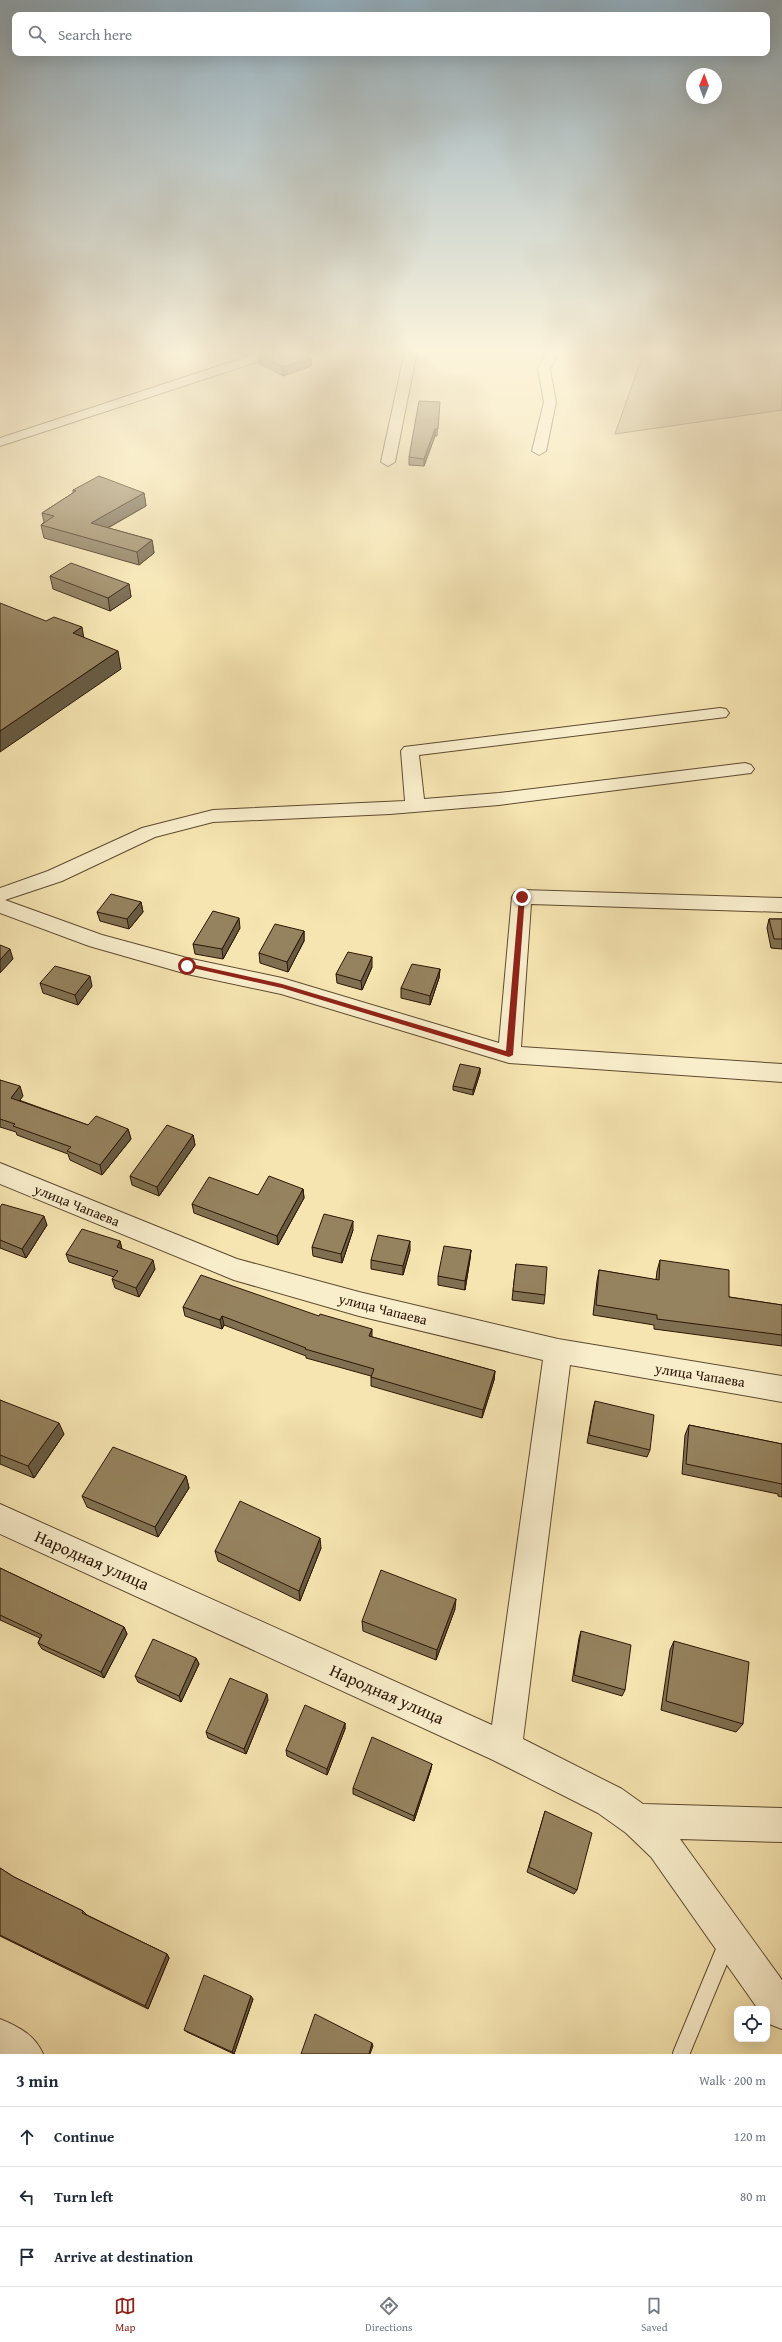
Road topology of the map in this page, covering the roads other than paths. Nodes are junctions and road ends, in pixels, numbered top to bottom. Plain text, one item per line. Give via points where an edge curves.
1 (391, 447) edge
2 (540, 447) edge
3 (539, 451) dead end
4 (388, 462) dead end
5 (720, 713) dead end
6 (745, 769) dead end
7 (415, 806) junction
8 (0, 895) edge
9 (782, 905) edge
10 (0, 906) edge
11 (509, 1055) junction
12 (782, 1073) edge
13 (0, 1173) edge
14 (558, 1352) junction
15 (782, 1389) edge
16 (0, 1519) edge
17 (505, 1748) junction
18 (638, 1820) junction
19 (782, 1825) edge
20 (728, 1939) junction
21 (782, 2011) edge
22 (0, 2038) edge
23 (24, 2054) edge
24 (680, 2054) edge

1 - 4 street
2 - 3 street
5 - 7 street via 410,751
6 - 7 street via 499,799
7 - 8 street via 212,816 149,832 55,876
9 - 11 street via 522,897
10 - 11 street via 96,941 187,966 282,986
11 - 12 street
13 - 14 street, улица Чапаева via 234,1269 359,1304
14 - 15 street, улица Чапаева
14 - 17 street
16 - 17 street, Народная улица
17 - 18 street, Народная улица via 610,1801
18 - 19 street
18 - 20 street, Народная улица via 662,1845
20 - 21 street, Народная улица
20 - 24 lane
22 - 23 street

